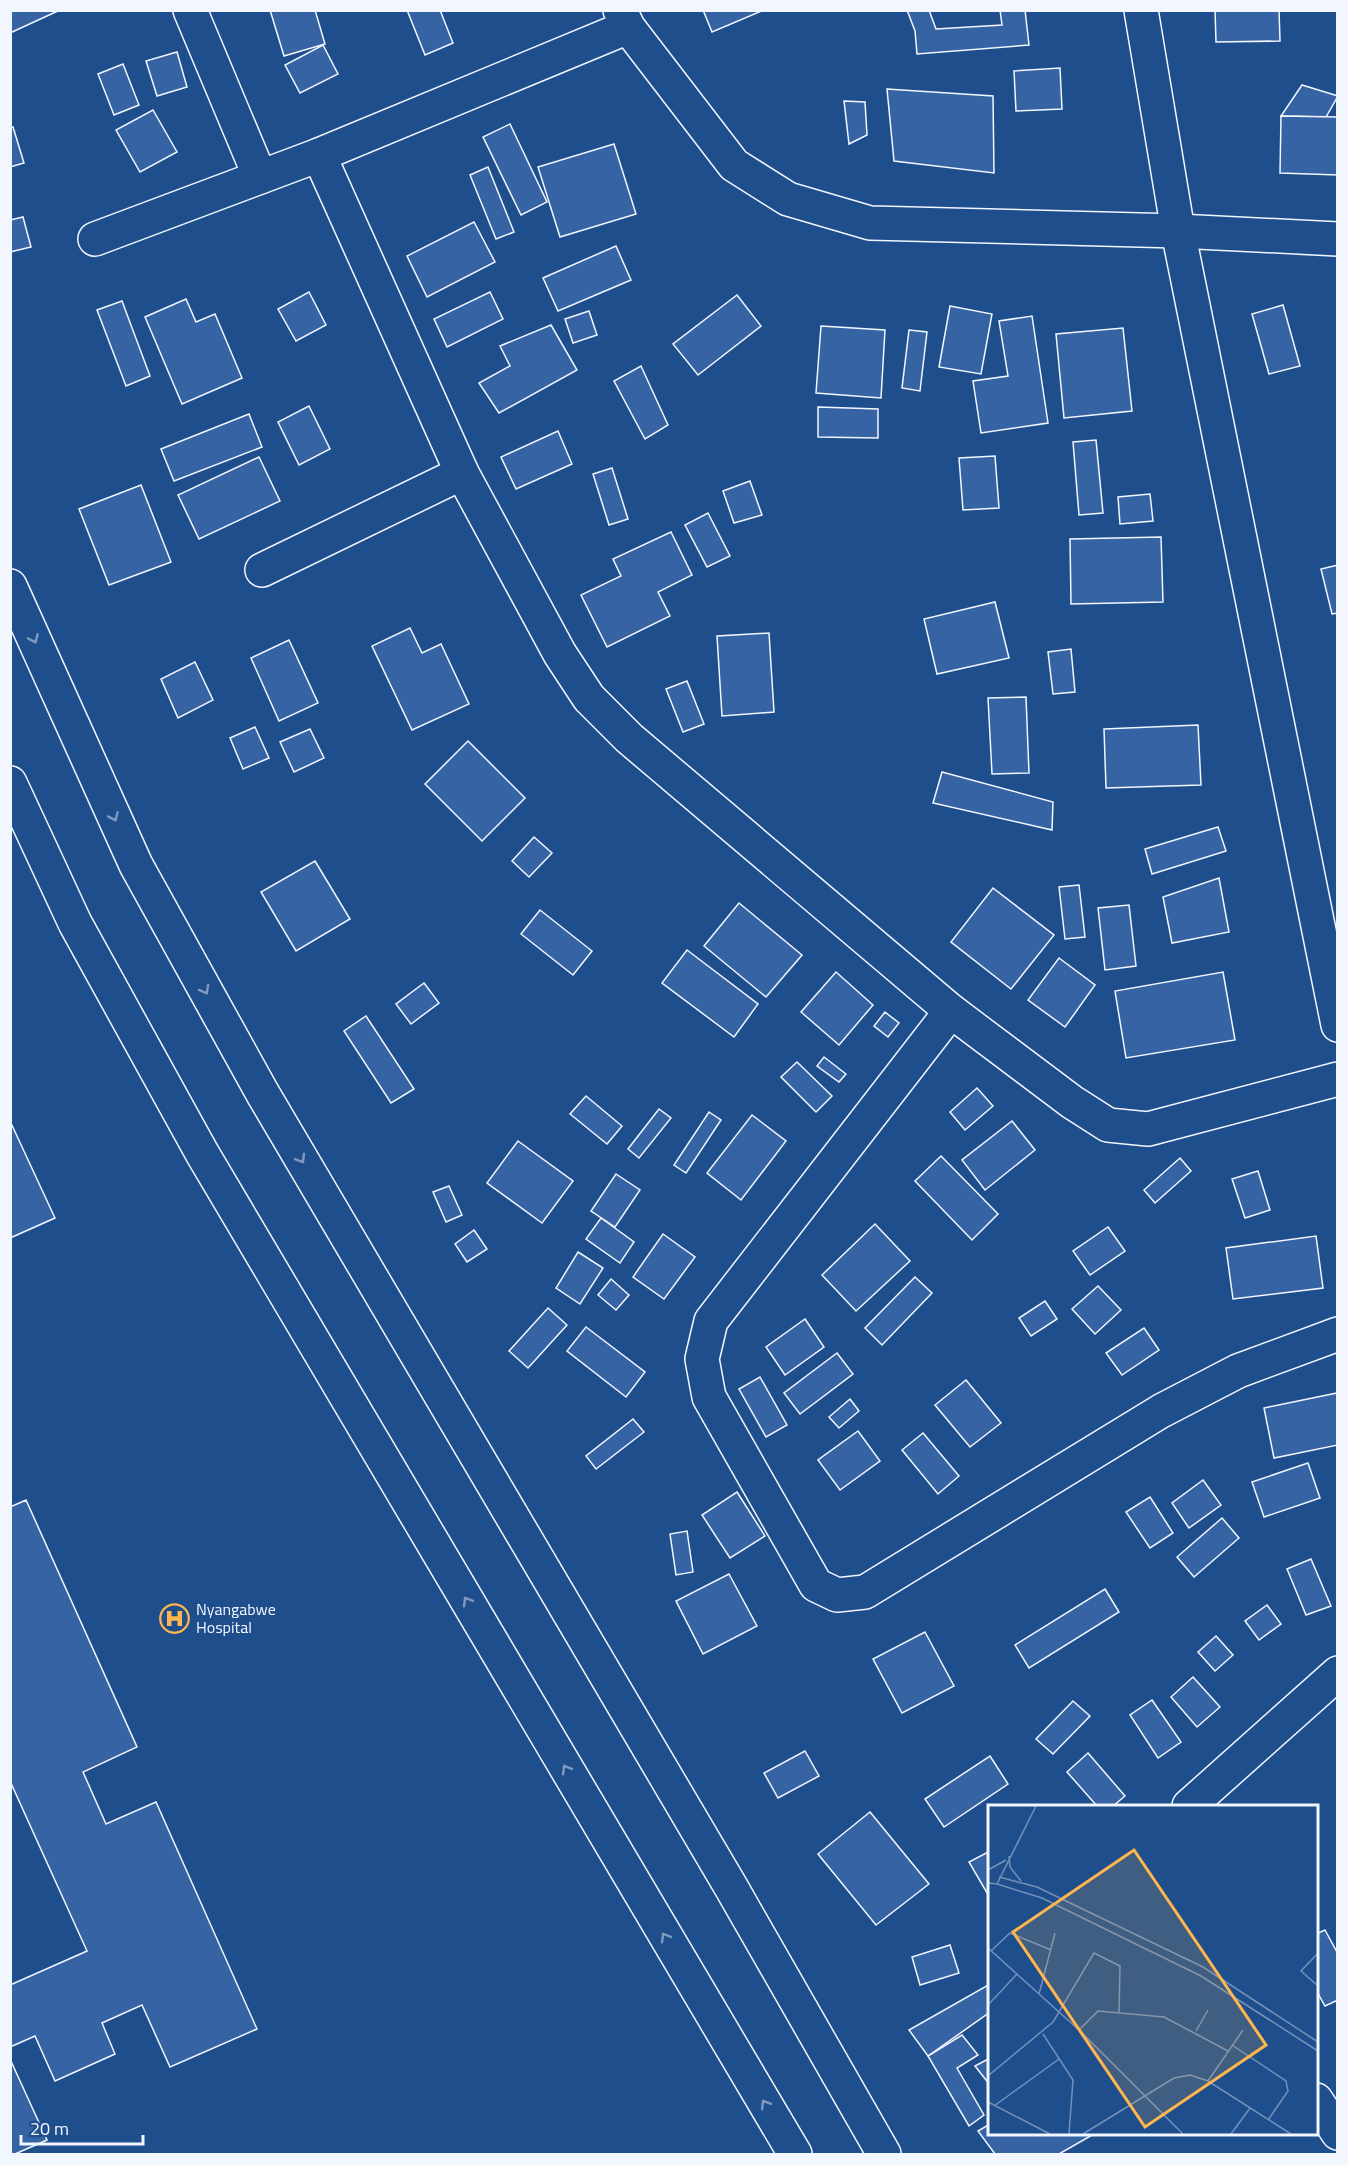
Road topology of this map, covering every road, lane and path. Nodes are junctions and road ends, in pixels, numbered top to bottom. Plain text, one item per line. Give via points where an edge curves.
1 (190, 10) edge
2 (1141, 10) edge
3 (624, 19) edge
4 (319, 155) junction
5 (260, 177) junction
6 (1178, 231) junction
7 (95, 239) dead end
8 (1338, 239) edge
9 (462, 473) junction
10 (262, 570) dead end
11 (10, 586) edge
12 (10, 783) edge
13 (951, 1011) junction
14 (1338, 1026) edge
15 (1338, 1079) edge
16 (1338, 1334) edge
17 (1338, 1673) edge
18 (1190, 1805) edge
19 (1318, 2102) edge
20 (1338, 2133) edge
21 (795, 2154) edge
22 (884, 2154) edge

1 - 5 street
2 - 6 street
3 - 4 street
3 - 6 street via 734,165 788,199 870,223
4 - 5 street
4 - 9 street
5 - 7 street
6 - 8 street
6 - 14 street
9 - 10 street
9 - 13 street via 560,654 589,698 629,738
11 -> 22 street via 136,866 263,1094
21 -> 12 street via 202,1153 75,923
13 - 15 street via 1107,1125 1148,1129
13 - 16 street via 711,1321 702,1359 709,1397 816,1584 837,1595 865,1592 1161,1411 1238,1371
17 - 18 street
19 - 20 street

